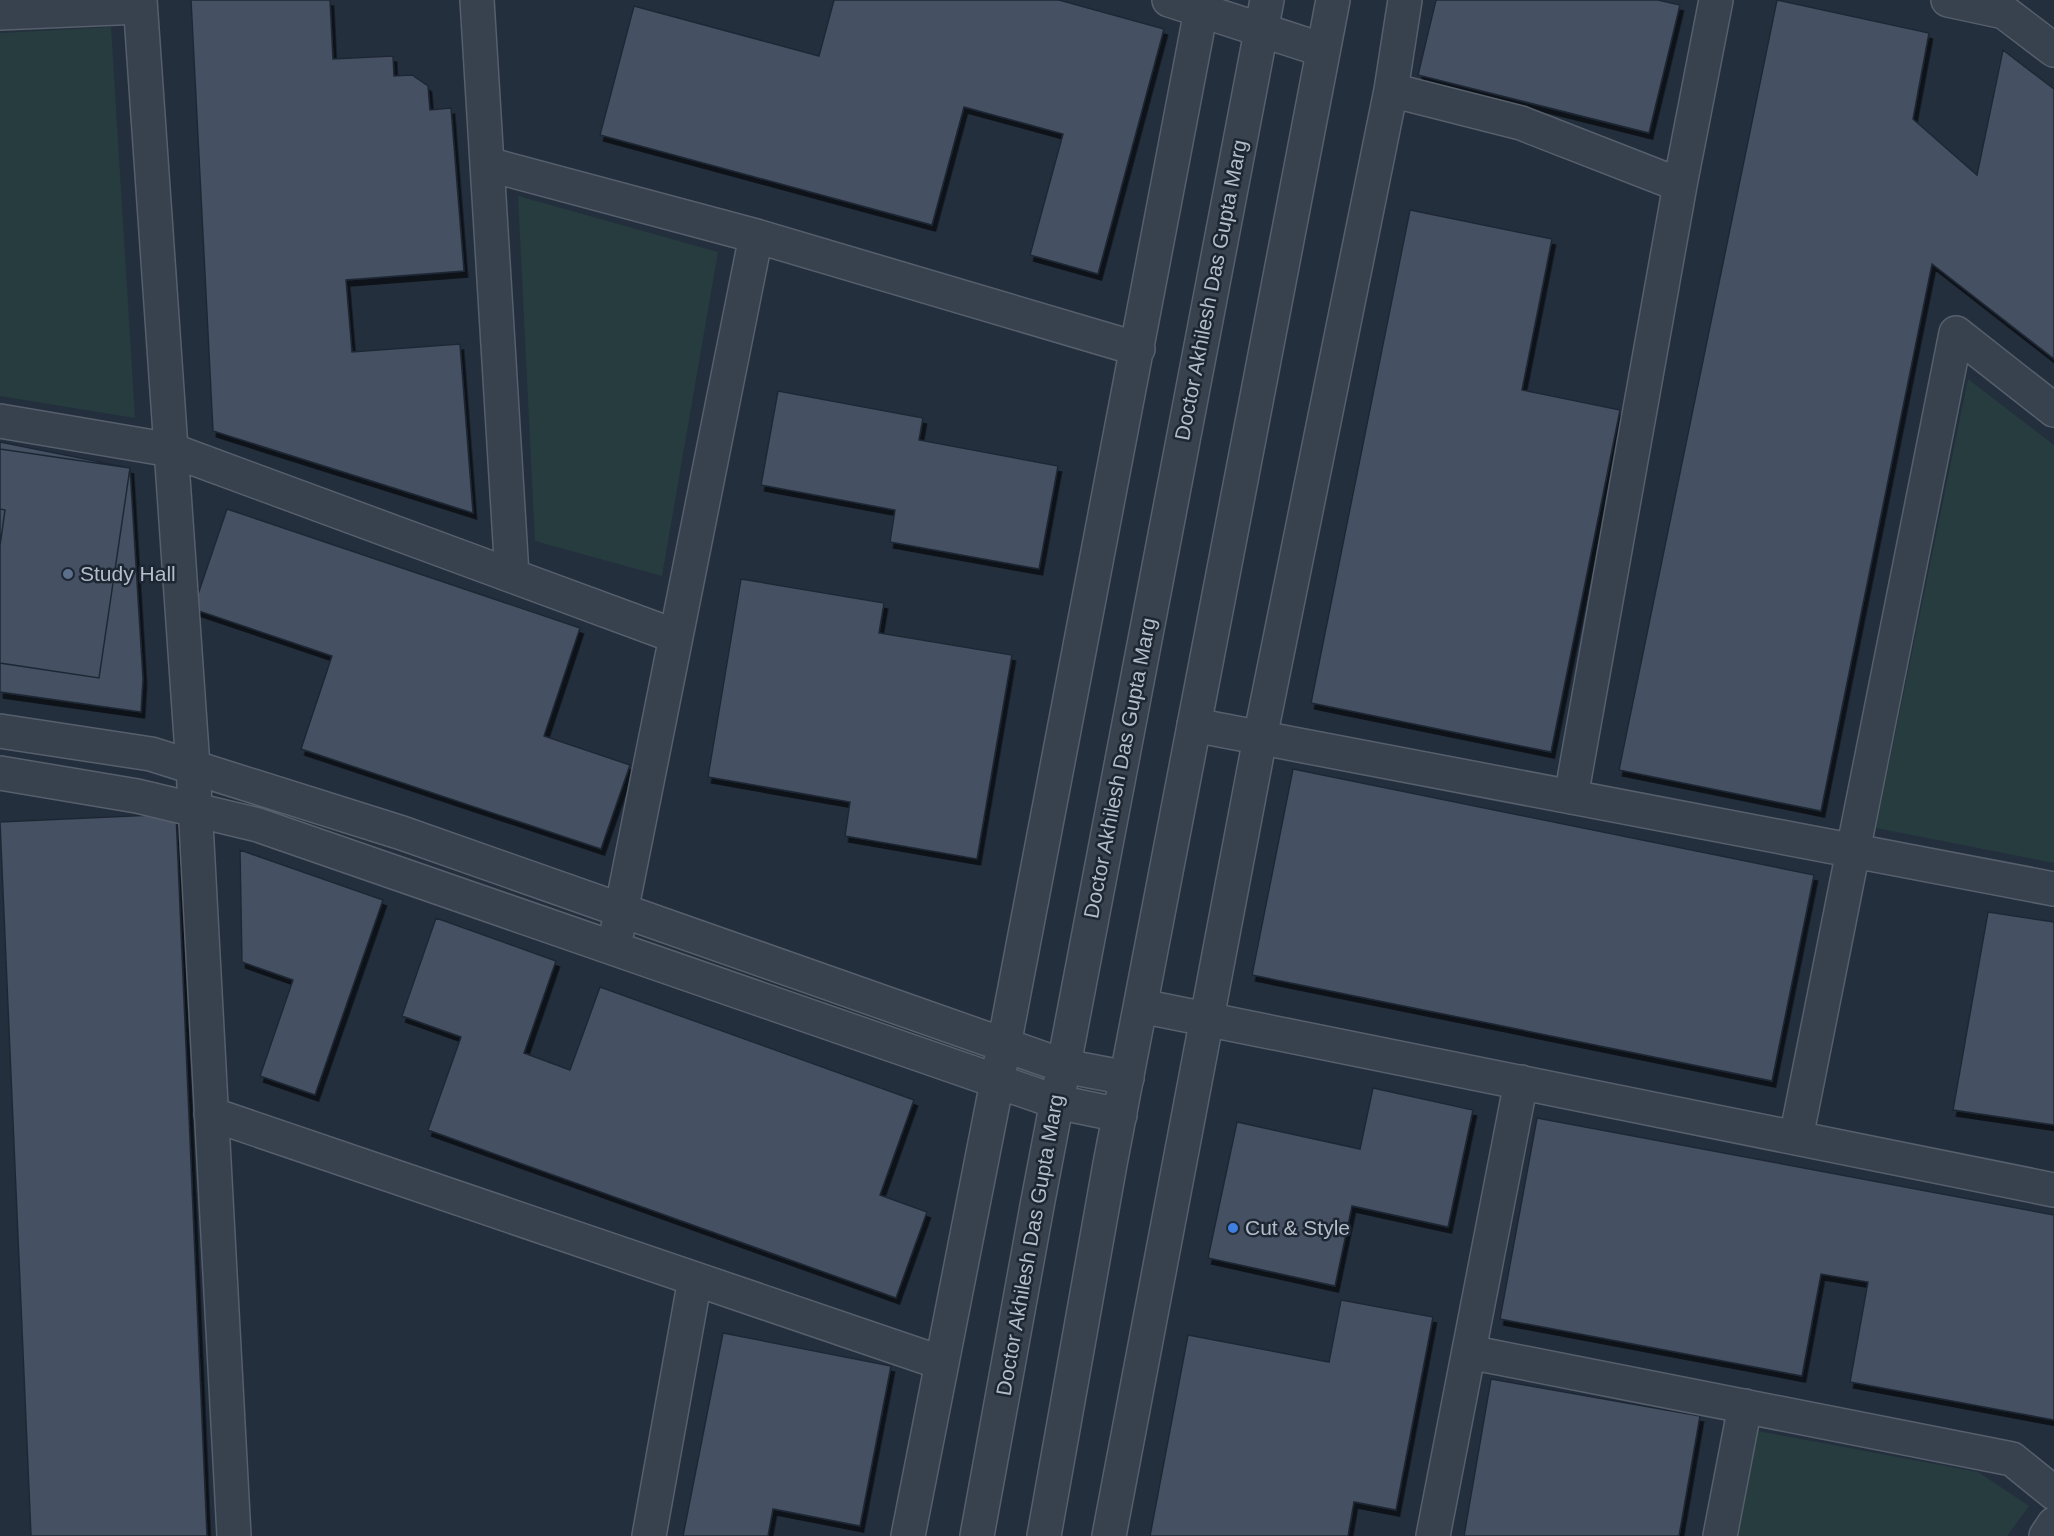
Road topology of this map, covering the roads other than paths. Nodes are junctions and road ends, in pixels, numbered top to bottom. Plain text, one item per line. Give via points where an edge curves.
1 (477, 0) edge
2 (1169, 0) edge
3 (1333, 0) edge
4 (1405, 0) edge
5 (1716, 0) edge
6 (1948, 0) edge
7 (140, 4) edge
8 (1202, 5) edge
9 (2006, 6) edge
10 (0, 13) edge
11 (1264, 15) edge
12 (2050, 40) edge
13 (1323, 50) junction
14 (1391, 90) junction
15 (487, 164) junction
16 (1680, 185) junction
17 (756, 236) junction
18 (1138, 350) junction
19 (2054, 410) edge
20 (0, 421) edge
21 (171, 450) junction
22 (512, 575) junction
23 (675, 636) junction
24 (1194, 725) junction
25 (0, 731) edge
26 (1260, 738) junction
27 (193, 767) junction
28 (0, 773) edge
29 (1571, 797) junction
30 (195, 810) junction
31 (1854, 851) junction
32 (2054, 889) edge
33 (621, 910) junction
34 (614, 949) junction
35 (1141, 1006) junction
36 (1207, 1019) junction
37 (1004, 1045) junction
38 (1064, 1066) junction
39 (1127, 1078) junction
40 (997, 1082) junction
41 (1521, 1082) junction
42 (1057, 1102) junction
43 (211, 1114) junction
44 (1120, 1115) junction
45 (1796, 1138) junction
46 (2054, 1190) edge
47 (695, 1279) junction
48 (1468, 1352) junction
49 (942, 1364) junction
50 (1744, 1406) junction
51 (2054, 1493) edge
52 (2054, 1524) edge
53 (234, 1536) edge
54 (649, 1536) edge
55 (908, 1536) edge
56 (977, 1536) edge
57 (1044, 1536) edge
58 (1109, 1536) edge
59 (1432, 1536) edge
60 (1720, 1536) edge
61 (2046, 1536) edge

1 - 15 street
2 - 8 street
3 - 13 street
4 - 14 street
5 - 16 street
6 - 9 street
7 - 10 street
7 - 21 street
8 - 11 street
8 - 18 street
9 - 12 street
11 - 13 street
11 - 38 street, Doctor Akhilesh Das Gupta Marg
13 - 24 street
14 - 16 street via 1521,123
14 - 26 street
15 - 17 street
15 - 22 street
16 - 29 street
17 - 18 street
17 - 23 street
18 - 37 street
19 - 31 street via 1956,333
20 - 21 street
21 - 22 street
21 - 27 street
22 - 23 street
23 - 33 street
24 - 26 street
24 - 35 street
25 - 27 street via 151,754
26 - 29 street
26 - 36 street
27 - 30 street
27 - 33 street via 402,833
28 - 30 street
29 - 31 street
30 - 34 street via 258,825
30 - 43 street
31 - 32 street
31 - 45 street
33 - 34 street
33 - 37 street
34 - 40 street
35 - 36 street
35 - 39 street
36 - 41 street
36 - 58 street
37 - 38 street
37 - 40 street
38 - 39 street
38 - 42 street, Doctor Akhilesh Das Gupta Marg
39 - 44 street
40 - 42 street
40 - 49 street
41 - 45 street
41 - 48 street
42 - 44 street
42 - 56 street, Doctor Akhilesh Das Gupta Marg
43 - 47 street
43 - 53 street
44 - 57 street
45 - 46 street
47 - 49 street
47 - 54 street
48 - 50 street
48 - 59 street
49 - 55 street
50 - 51 street via 2012,1459
50 - 60 street
52 - 61 street

